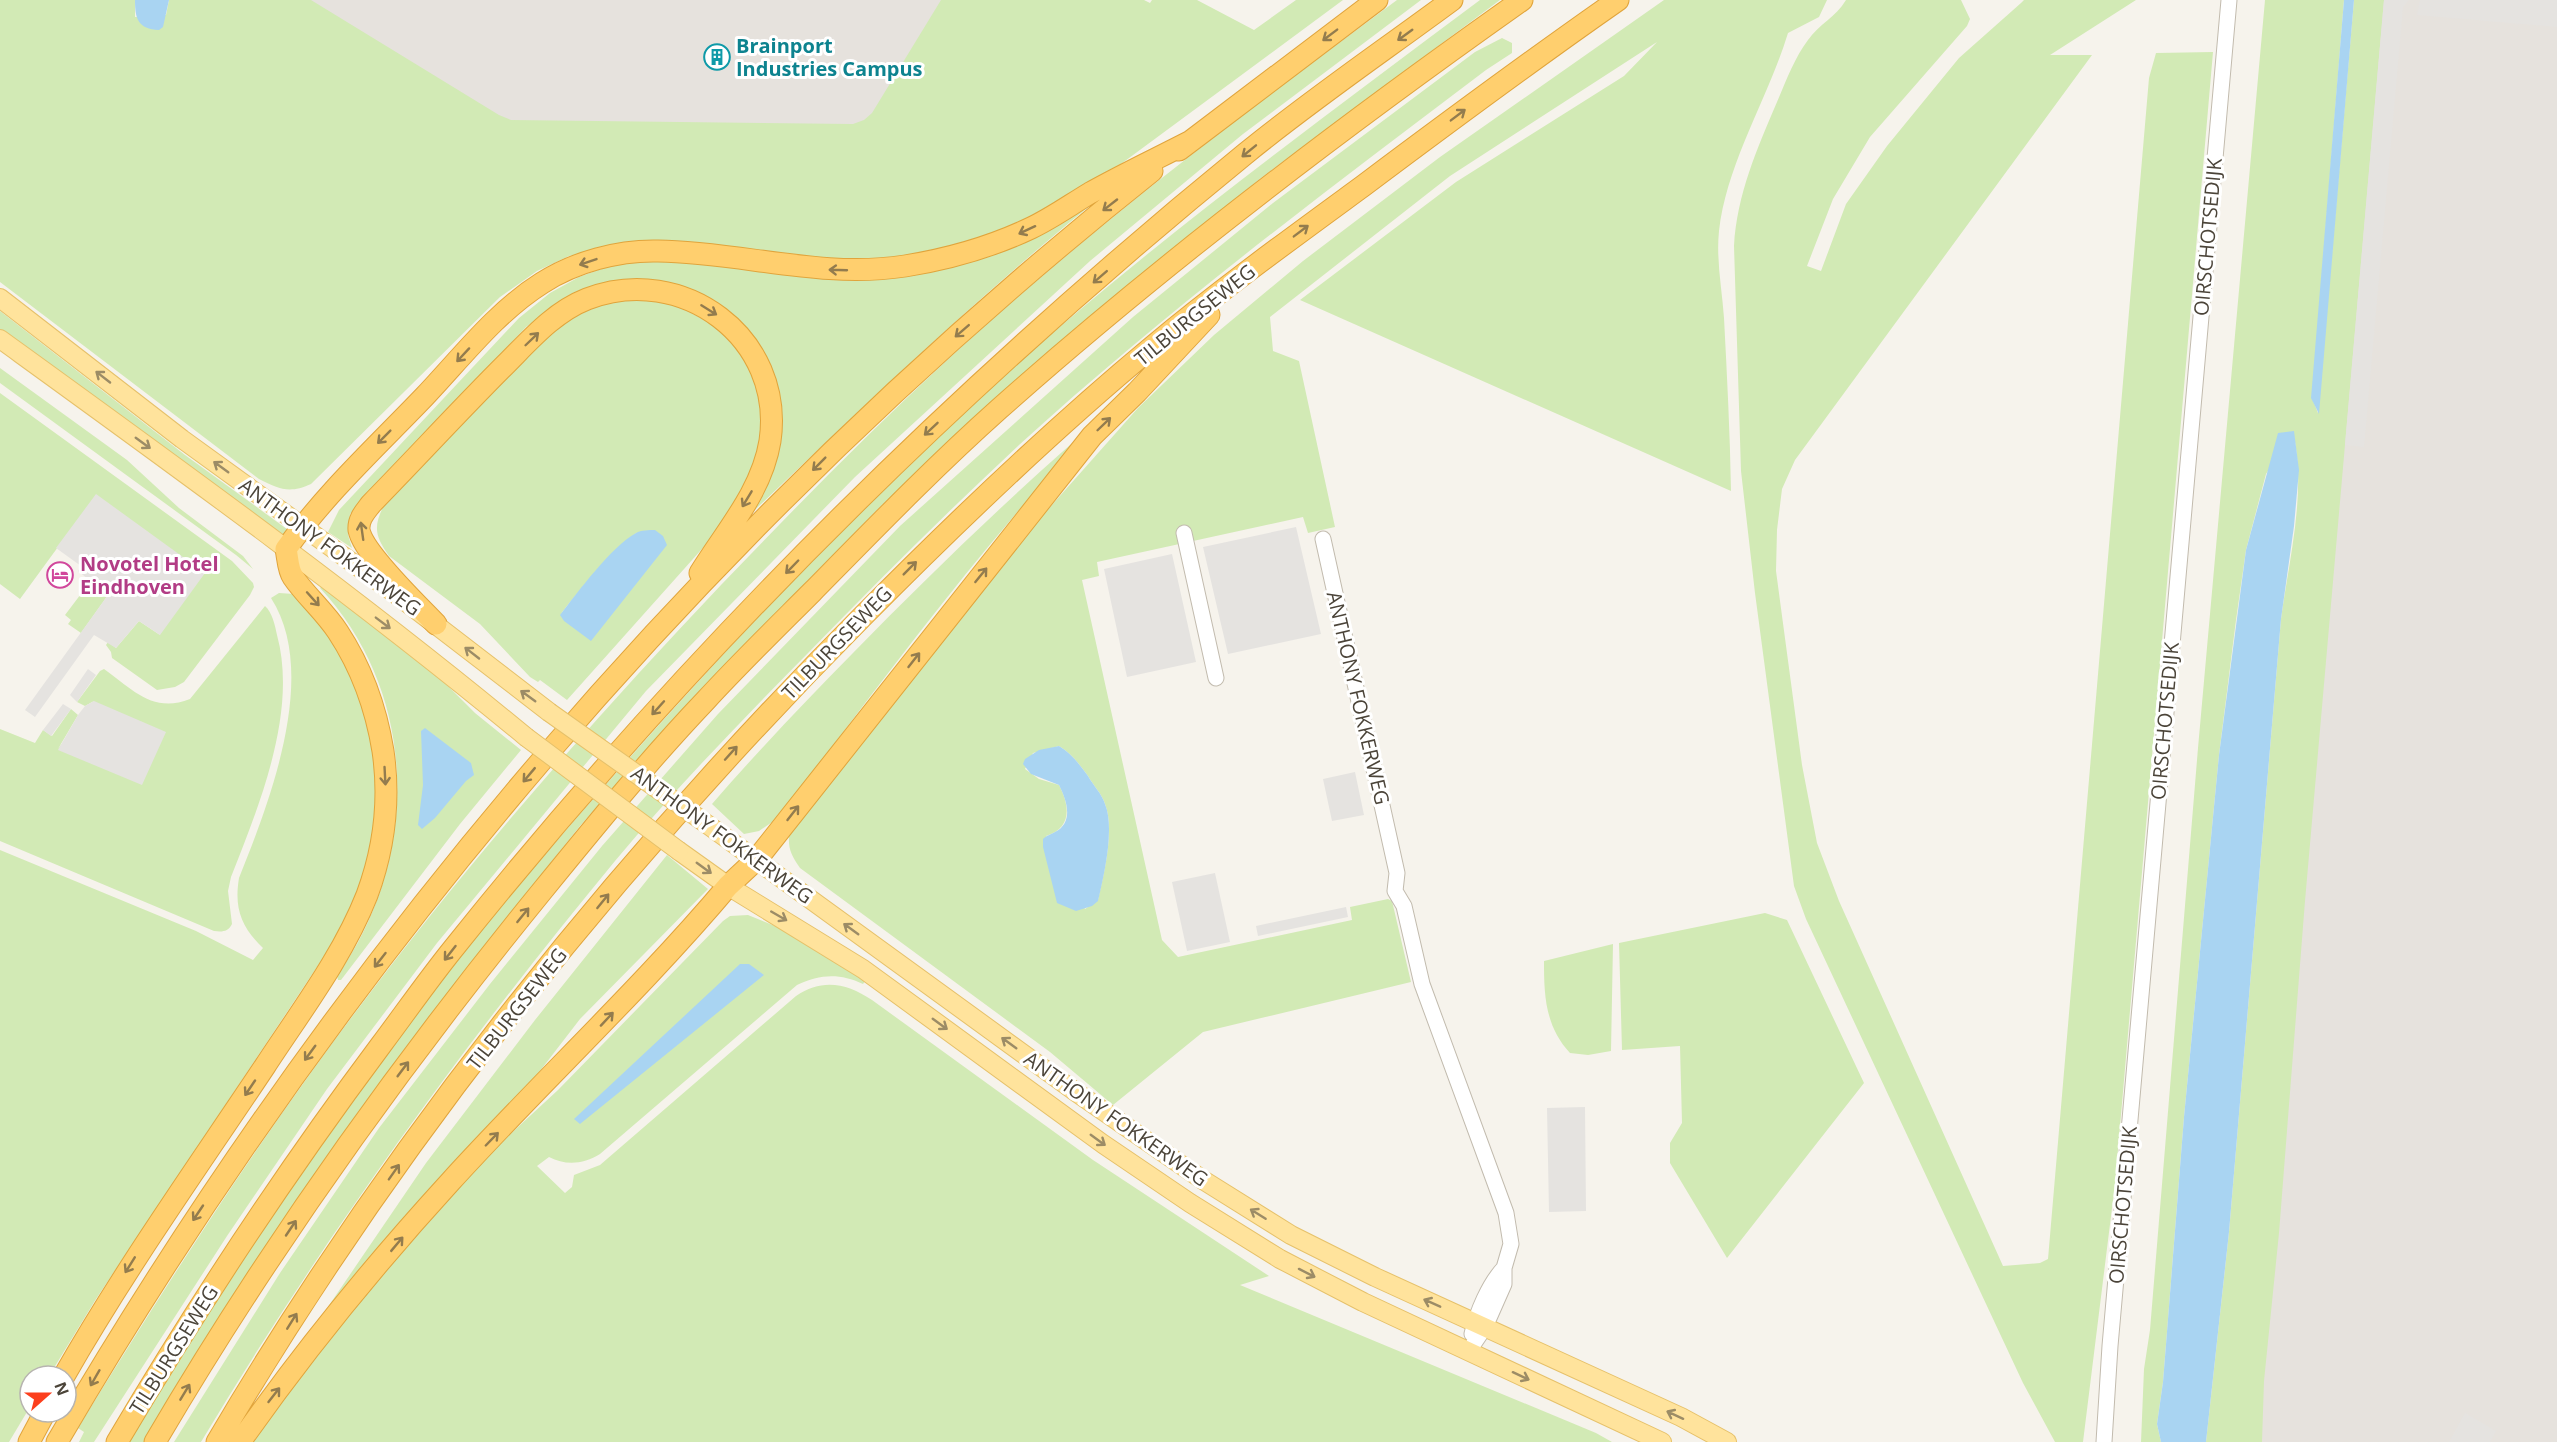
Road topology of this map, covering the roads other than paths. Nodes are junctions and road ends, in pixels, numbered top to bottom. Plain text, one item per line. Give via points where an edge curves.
1 (1377, 0) edge
2 (1452, 0) edge
3 (1522, 0) edge
4 (1618, 0) edge
5 (2229, 0) edge
6 (1189, 142) junction
7 (1254, 266) junction
8 (0, 298) edge
9 (0, 339) edge
10 (303, 526) junction
11 (1184, 533) dead end
12 (1323, 539) dead end
13 (286, 549) junction
14 (679, 606) junction
15 (436, 624) junction
16 (1216, 678) dead end
17 (757, 860) junction
18 (728, 886) junction
19 (1480, 1325) junction
20 (1468, 1352) junction
21 (71, 1364) edge
22 (39, 1424) edge
23 (29, 1442) edge
24 (57, 1442) edge
25 (117, 1442) edge
26 (155, 1442) edge
27 (217, 1442) edge
28 (240, 1442) edge
29 (1662, 1442) edge
30 (1727, 1442) edge
31 (2104, 1442) edge

1 -> 6 highway
2 -> 25 highway, TILBURGSEWEG via 1248,151 973,389 867,489 683,679 457,944 348,1089 228,1263
26 -> 3 highway, TILBURGSEWEG via 237,1310 373,1108 476,972 704,701 888,514 1058,357 1266,188
7 -> 4 highway, TILBURGSEWEG
5 - 31 street, OIRSCHOTSEDIJK
6 -> 10 highway via 1031,228 944,259 903,267 846,270 655,251 624,253 574,267 543,282 509,309 344,478
6 -> 14 highway via 1072,235 938,351 831,452
17 -> 7 highway via 1092,436
27 -> 7 highway, TILBURGSEWEG via 310,1292 361,1220 517,1006 630,868 744,739 923,555 1153,346
10 -> 8 main road, ANTHONY FOKKERWEG via 182,439
9 -> 13 main road, ANTHONY FOKKERWEG
10 - 13 highway
10 - 15 main road, ANTHONY FOKKERWEG
11 - 16 street
12 - 19 street, ANTHONY FOKKERWEG via 1397,873 1395,891 1404,906 1422,984 1506,1213 1511,1244 1504,1284
13 -> 18 main road, ANTHONY FOKKERWEG, bridge via 526,737
13 -> 21 highway via 291,575 342,638 376,717 386,790 374,875 338,953 137,1255
15 -> 14 highway via 368,549 359,531 362,516 490,380 554,319 586,299 630,289 673,294 718,316 751,352 769,396 770,441 756,485
14 -> 24 highway via 528,776 344,1006 199,1212
17 -> 15 main road, ANTHONY FOKKERWEG, bridge via 549,712
17 - 18 highway
19 -> 17 main road, ANTHONY FOKKERWEG via 1291,1234 1203,1180
18 -> 20 main road, ANTHONY FOKKERWEG via 863,969 1103,1144 1238,1233 1322,1281
28 -> 18 highway via 338,1313 451,1180 567,1062
19 - 20 street, ANTHONY FOKKERWEG
30 -> 19 main road, ANTHONY FOKKERWEG
20 -> 29 main road, ANTHONY FOKKERWEG
22 - 23 highway

